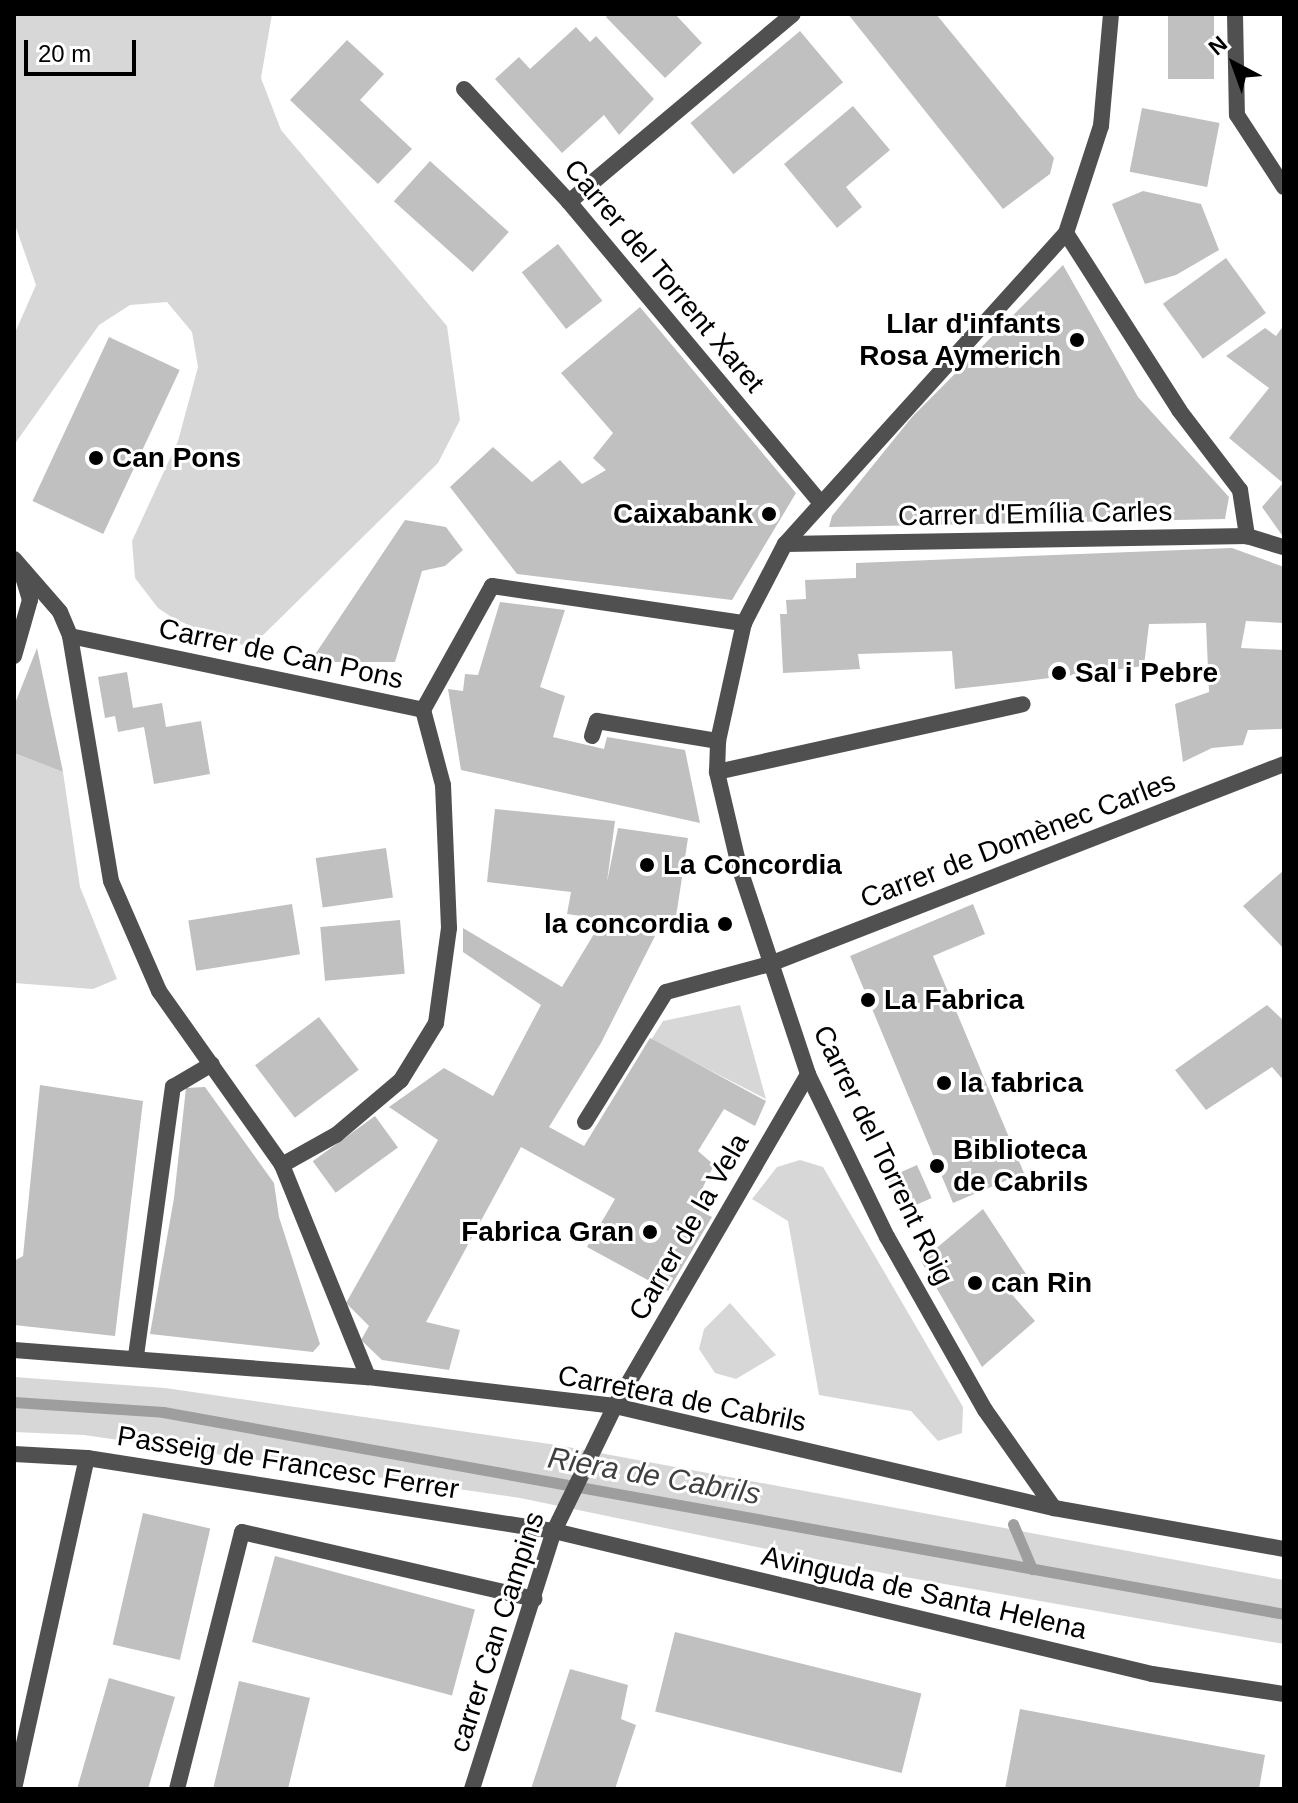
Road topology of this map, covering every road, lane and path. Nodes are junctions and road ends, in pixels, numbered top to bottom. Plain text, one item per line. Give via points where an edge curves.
1 (793, 14) edge
2 (1111, 14) edge
3 (1235, 14) edge
4 (464, 89) dead end
5 (1284, 187) edge
6 (569, 202) junction
7 (1066, 233) junction
8 (820, 502) junction
9 (1247, 536) junction
10 (785, 544) junction
11 (1284, 547) edge
12 (17, 563) edge
13 (744, 623) junction
14 (70, 636) junction
15 (14, 656) edge
16 (1023, 704) dead end
17 (423, 710) junction
18 (592, 736) dead end
19 (718, 741) junction
20 (1284, 764) edge
21 (717, 772) junction
22 (770, 964) junction
23 (212, 1064) junction
24 (808, 1074) junction
25 (825, 1105) junction
26 (790, 1107) junction
27 (585, 1122) dead end
28 (282, 1165) junction
29 (14, 1350) edge
30 (136, 1356) junction
31 (368, 1377) junction
32 (615, 1406) junction
33 (14, 1454) edge
34 (87, 1458) junction
35 (1054, 1508) junction
36 (554, 1531) junction
37 (1284, 1549) edge
38 (534, 1599) junction
39 (1284, 1694) edge
40 (14, 1788) edge
41 (177, 1789) edge
42 (472, 1789) edge

1 - 6 street
2 - 7 street, Carrer del Torrent Roig via 1101,126
3 - 5 street via 1237,115
4 - 6 street, Carrer del Torrent Xaret
6 - 8 street, Carrer del Torrent Xaret
7 - 8 street, Carrer del Torrent Roig
7 - 9 street via 1179,410 1240,490
8 - 10 street, Carrer del Torrent Roig
9 - 10 street, Carrer d'Emília Carles
9 - 11 street, Carrer d'Emília Carles
10 - 13 street, Carrer del Torrent Roig
12 - 14 street via 60,612
12 - 15 street via 30,600
13 - 17 street, Carrer de Can Pons via 492,586
13 - 19 street, Carrer del Torrent Roig
14 - 17 street, Carrer de Can Pons
14 - 23 street via 111,881 159,991
16 - 21 street
17 - 28 street via 443,785 449,928 436,1023 401,1080 336,1135
18 - 19 street via 597,721
19 - 21 street, Carrer del Torrent Roig
20 - 22 street, Carrer de Domènec Carles
21 - 22 street, Carrer del Torrent Roig
22 - 24 street, Carrer del Torrent Roig
22 - 27 street, Carrer de Domènec Carles via 666,992
23 - 28 street
23 - 30 street via 173,1087
24 - 25 street, Carrer del Torrent Roig
24 - 26 street, Carrer de la Vela
25 - 26 street
25 - 35 street, Carrer del Torrent Roig via 887,1237 985,1410
26 - 32 street, Carrer de la Vela
28 - 31 street
29 - 30 street, Carretera de Cabrils
30 - 31 street, Carretera de Cabrils
31 - 32 street, Carretera de Cabrils
32 - 35 street, Carretera de Cabrils
32 - 36 street, carrer Can Campins
33 - 34 street, Passeig de Francesc Ferrer
34 - 36 street, Passeig de Francesc Ferrer
34 - 40 street
35 - 37 street, Carretera de Cabrils
36 - 38 street, carrer Can Campins
36 - 39 street, Avinguda de Santa Helena via 1152,1674
38 - 41 street via 242,1532
38 - 42 street, carrer Can Campins

